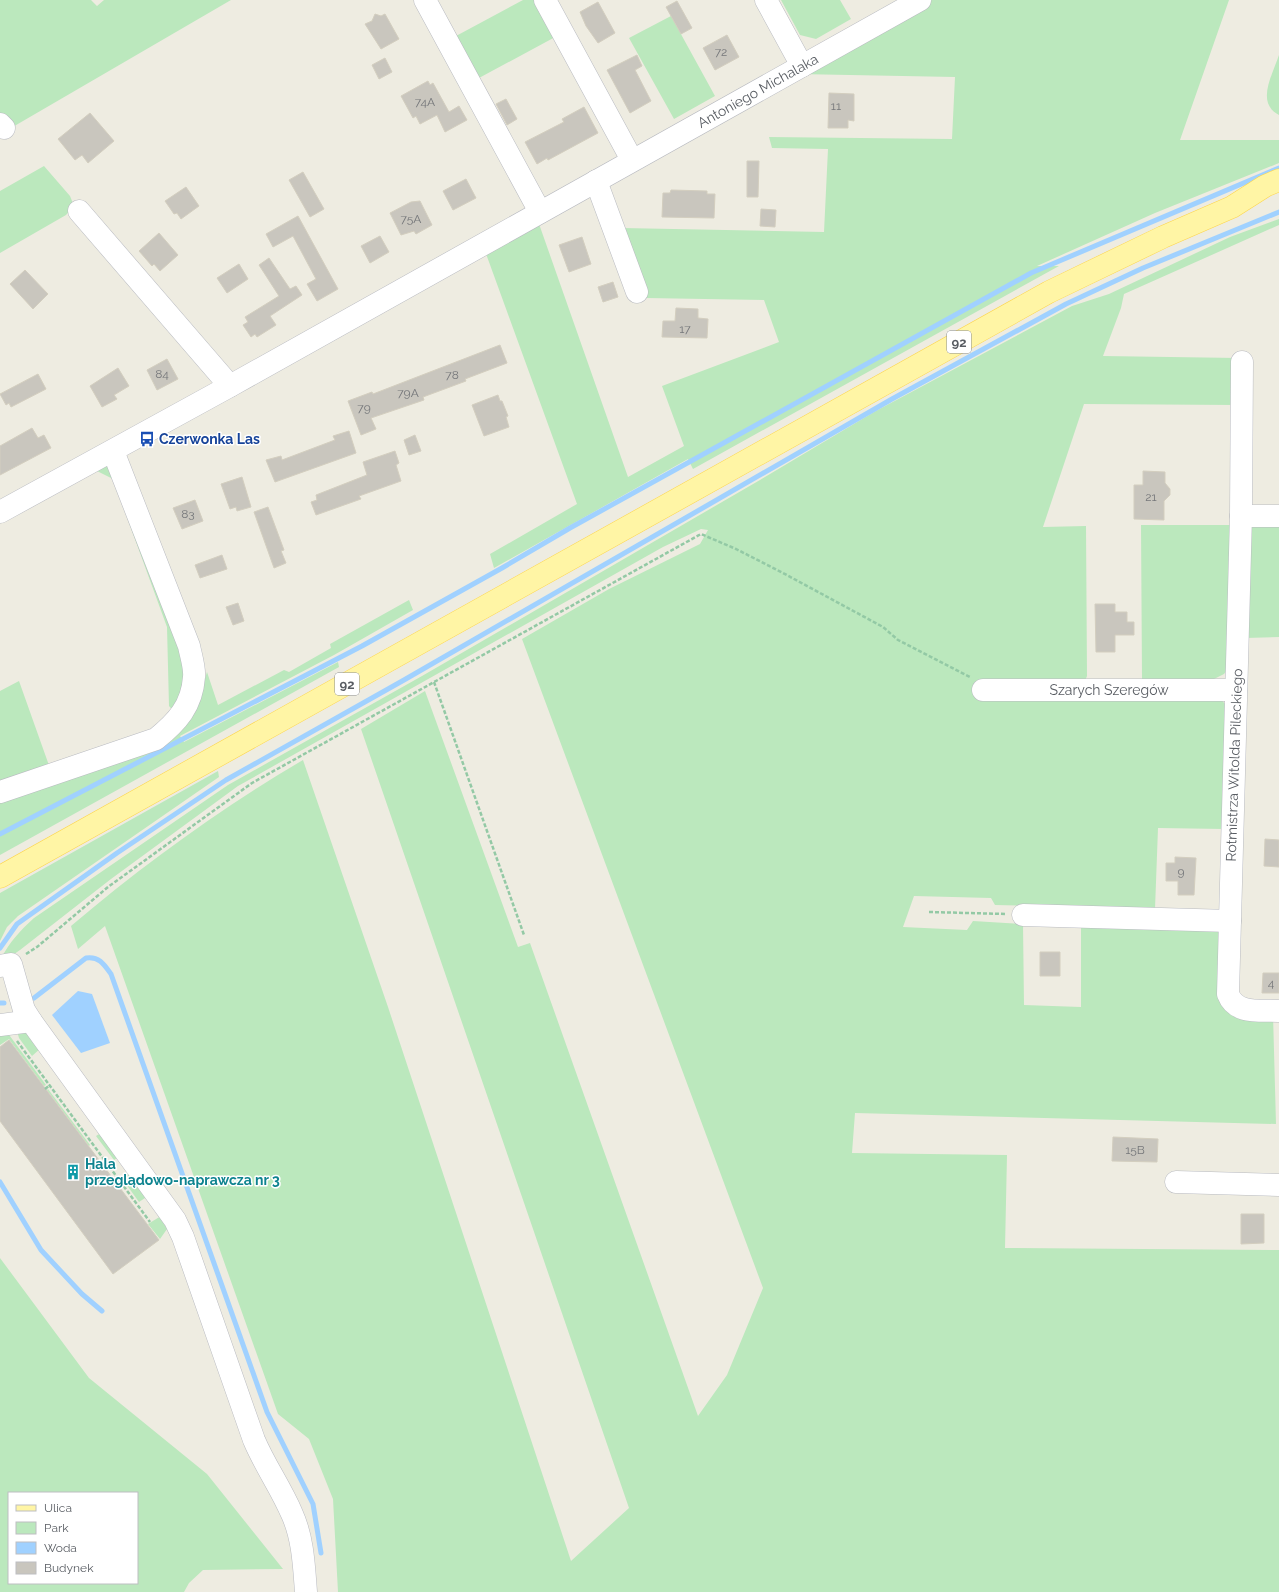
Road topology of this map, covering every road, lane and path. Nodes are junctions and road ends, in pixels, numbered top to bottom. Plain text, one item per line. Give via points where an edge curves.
1 (425, 0) edge
2 (545, 0) edge
3 (766, 0) edge
4 (920, 0) edge
5 (802, 66) junction
6 (632, 160) junction
7 (1279, 180) edge
8 (596, 181) junction
9 (1279, 195) edge
10 (1232, 207) junction
11 (79, 211) dead end
12 (540, 212) junction
13 (637, 292) dead end
14 (1242, 362) dead end
15 (230, 386) junction
16 (112, 451) junction
17 (0, 512) edge
18 (1241, 516) junction
19 (1279, 516) edge
20 (434, 682) junction
21 (983, 690) joint
22 (1236, 690) junction
23 (0, 792) edge
24 (0, 877) edge
25 (929, 912) dead end
26 (1023, 915) joint
27 (1230, 921) junction
28 (524, 935) dead end
29 (5, 965) edge
30 (1279, 1010) edge
31 (31, 1022) junction
32 (4, 1025) edge
33 (50, 1086) junction
34 (45, 1089) dead end
35 (1176, 1182) dead end
36 (1279, 1185) edge
37 (150, 1222) dead end
38 (306, 1592) edge

1 - 12 street
2 - 6 street
3 - 5 street
4 - 5 street, Antoniego Michalaka
5 - 6 street, Antoniego Michalaka
6 - 8 street, Antoniego Michalaka
7 - 10 main road, 92
8 - 12 street, Antoniego Michalaka
8 - 13 street
9 - 10 main road, 92
10 - 24 main road, 92 via 1163,236 1049,292
11 - 15 street
12 - 15 street, Antoniego Michalaka
14 - 18 street, Rotmistrza Witolda Pileckiego
15 - 16 street, Antoniego Michalaka
16 - 17 street, Antoniego Michalaka
16 - 23 street via 189,646 194,676 189,700 175,723 156,739
18 - 19 street
18 - 22 street, Rotmistrza Witolda Pileckiego
20 - 21 path via 700,534 736,549 857,613 882,627 898,640 967,675
20 - 28 path
20 - 29 path via 252,783 108,887 37,947
21 - 22 street, Szarych Szeregów
22 - 27 street, Rotmistrza Witolda Pileckiego
25 - 26 path
26 - 27 street
27 - 30 street, Rotmistrza Witolda Pileckiego via 1228,994 1231,1002 1240,1009
29 - 31 street
31 - 32 street
31 - 38 street via 69,1058 162,1199 183,1236 260,1456 293,1515 304,1558
32 - 33 path
33 - 34 path
33 - 37 path
35 - 36 street

